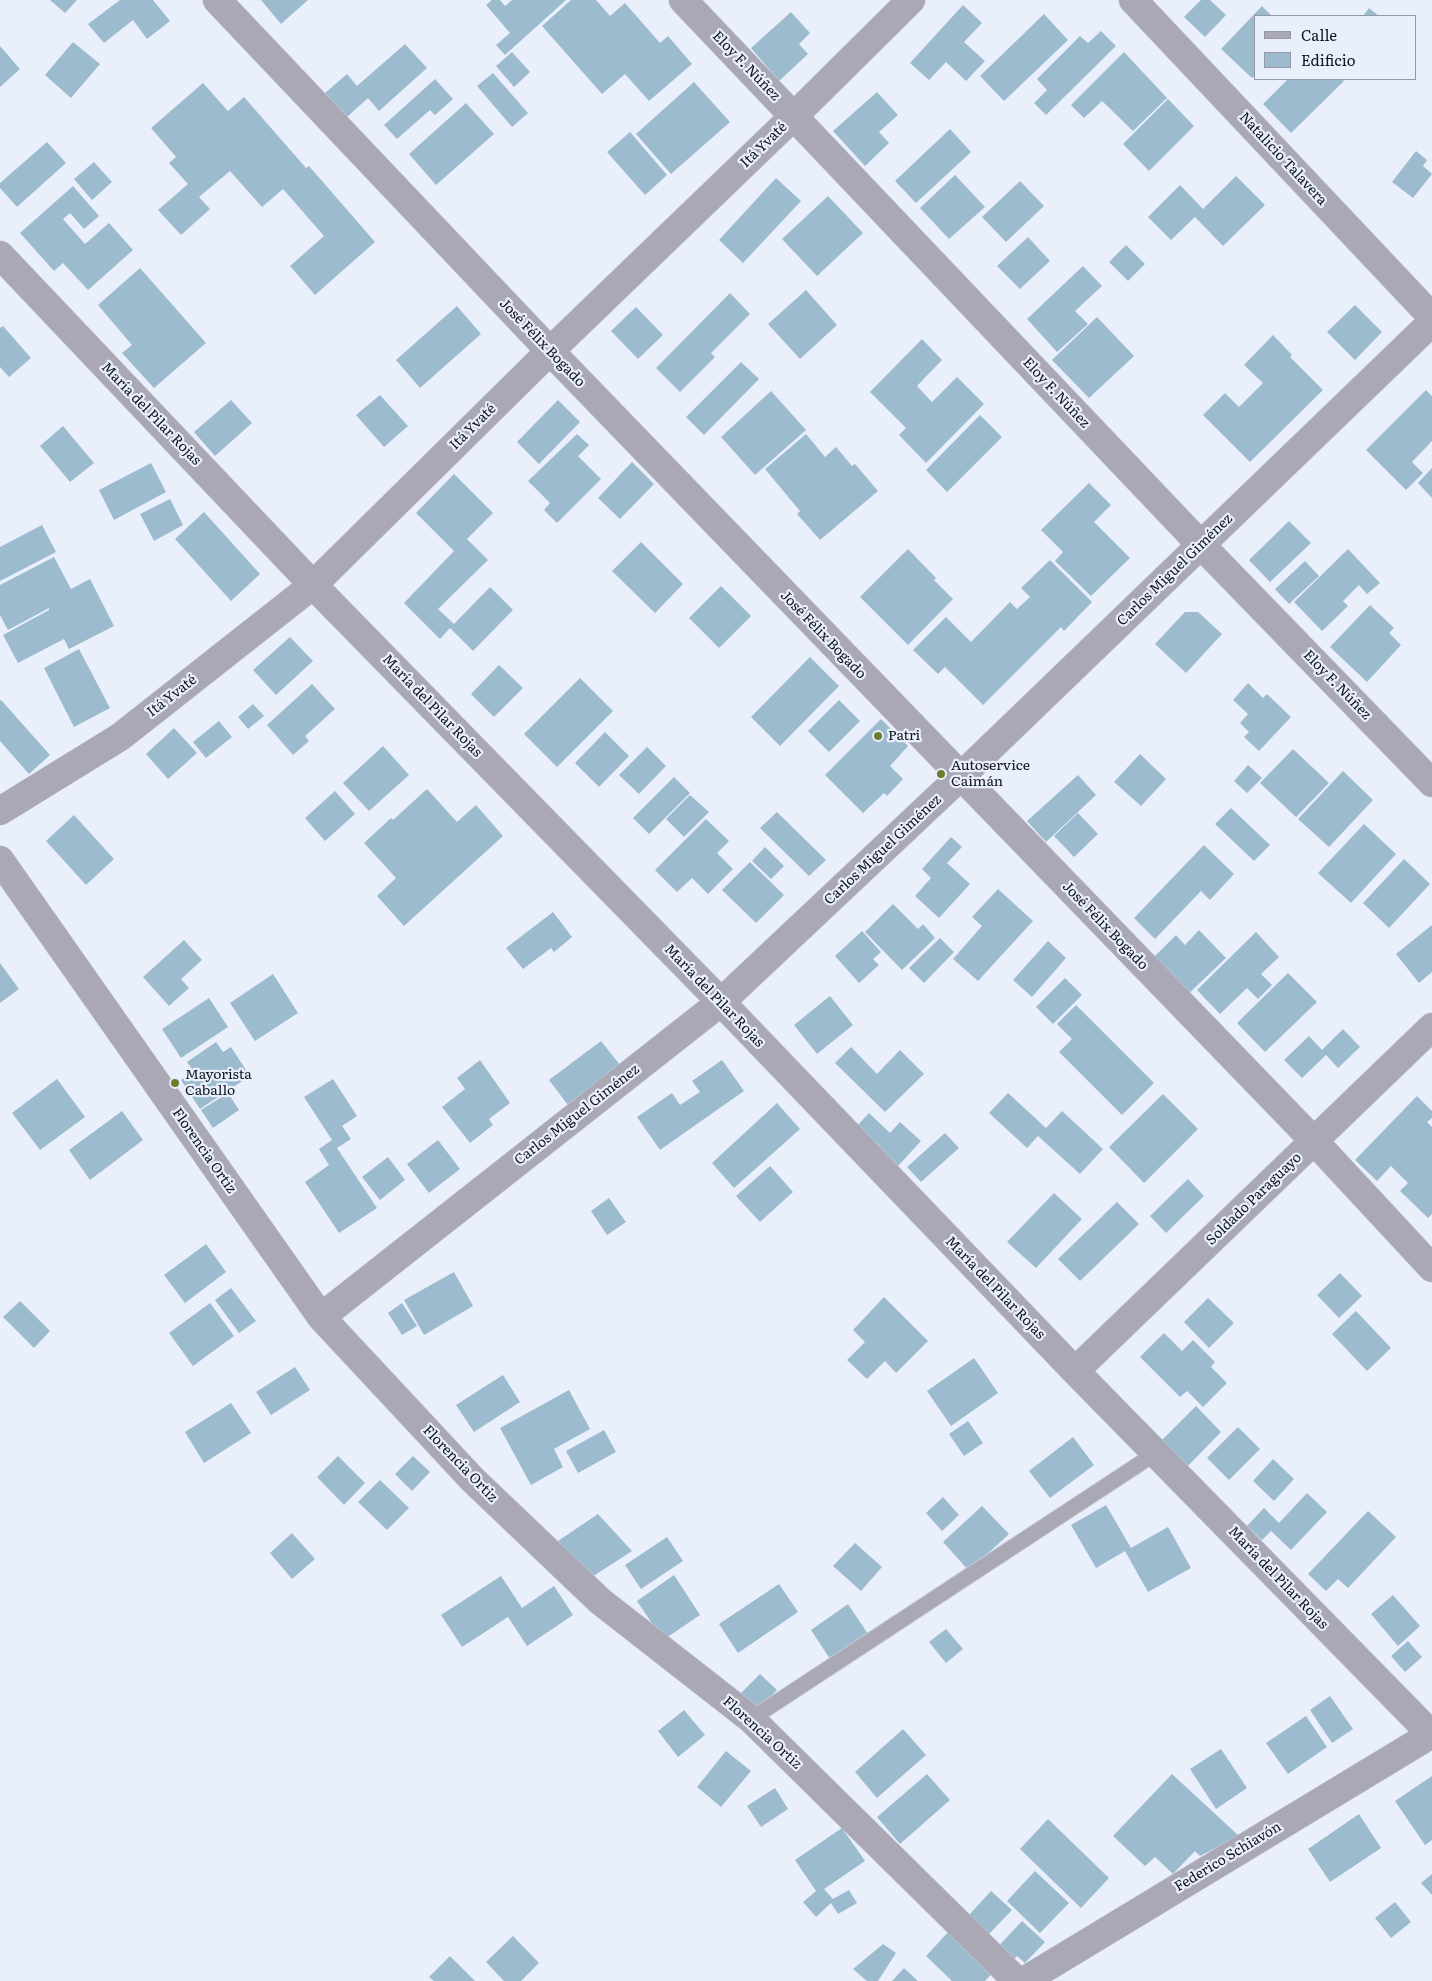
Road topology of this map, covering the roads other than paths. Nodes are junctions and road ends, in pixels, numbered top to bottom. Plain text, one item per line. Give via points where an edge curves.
1 (216, 0) edge
2 (683, 0) edge
3 (911, 0) edge
4 (1133, 0) edge
5 (794, 116) junction
6 (0, 255) edge
7 (1432, 317) edge
8 (1432, 322) edge
9 (550, 351) junction
10 (1201, 545) junction
11 (313, 585) junction
12 (960, 777) junction
13 (1432, 783) edge
14 (0, 810) edge
15 (0, 860) edge
16 (721, 1002) junction
17 (1432, 1027) edge
18 (1314, 1141) junction
19 (1432, 1268) edge
20 (321, 1317) junction
21 (1075, 1371) junction
22 (1156, 1454) junction
23 (751, 1719) junction
24 (1432, 1734) edge
25 (1017, 1981) edge
26 (1024, 1981) edge

1 - 9 street, José Félix Bogado
2 - 5 street, Eloy F. Núñez
3 - 5 street, Itá Yvaté
4 - 7 street, Natalicio Talavera
5 - 9 street, Itá Yvaté
5 - 10 street, Eloy F. Núñez
6 - 11 street, María del Pilar Rojas
8 - 10 street, Carlos Miguel Giménez
9 - 11 street, Itá Yvaté
9 - 12 street, José Félix Bogado
10 - 12 street, Carlos Miguel Giménez
10 - 13 street, Eloy F. Núñez
11 - 14 street, Itá Yvaté via 120,737
11 - 16 street, María del Pilar Rojas
12 - 16 street, Carlos Miguel Giménez
12 - 18 street, José Félix Bogado
15 - 20 street, Florencia Ortiz
16 - 20 street, Carlos Miguel Giménez
16 - 21 street, María del Pilar Rojas
17 - 18 street, Soldado Paraguayo
18 - 19 street, José Félix Bogado
18 - 21 street, Soldado Paraguayo
20 - 23 street, Florencia Ortiz via 473,1480 593,1594
21 - 22 street, María del Pilar Rojas
22 - 23 lane
22 - 24 street, María del Pilar Rojas
23 - 25 street, Florencia Ortiz
24 - 26 street, Federico Schiavón

